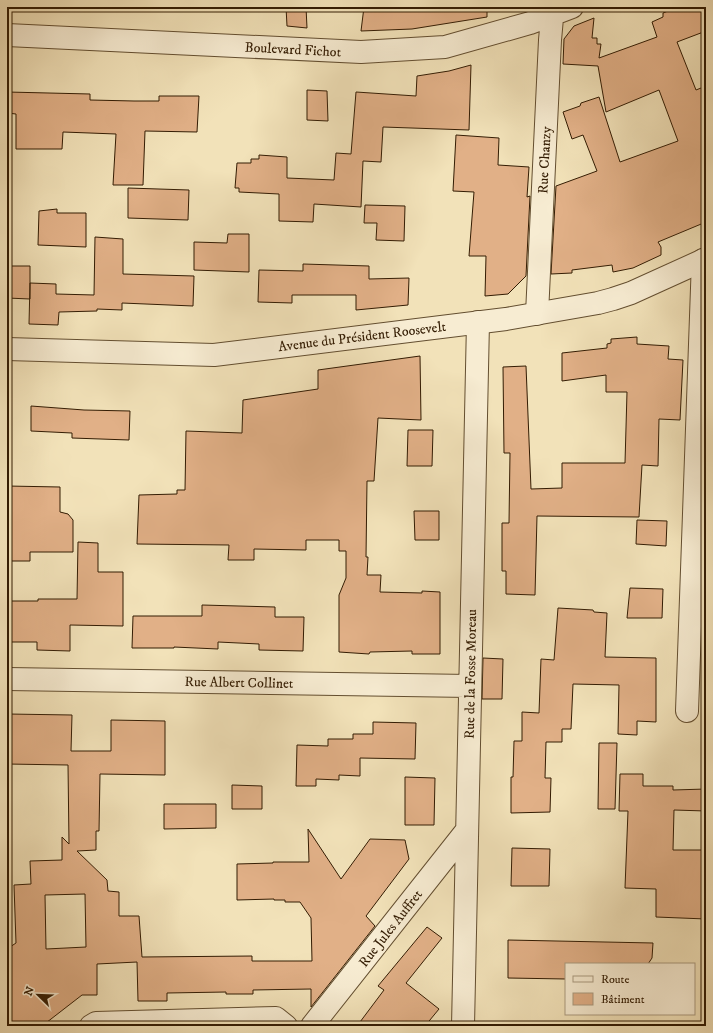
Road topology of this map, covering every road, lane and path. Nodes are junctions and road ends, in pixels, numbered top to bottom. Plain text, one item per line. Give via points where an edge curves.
1 (572, 7) edge
2 (553, 11) edge
3 (7, 35) edge
4 (705, 259) edge
5 (537, 314) junction
6 (478, 322) junction
7 (7, 349) edge
8 (7, 679) edge
9 (470, 686) junction
10 (687, 711) dead end
11 (467, 830) junction
12 (91, 1026) edge
13 (286, 1026) edge
14 (312, 1026) edge
15 (463, 1026) edge

1 - 2 street, Boulevard Fichot
2 - 3 street, Boulevard Fichot via 530,23 445,47 361,52
2 - 5 street, Rue Chanzy
4 - 5 street, Avenue du Président Roosevelt via 632,293 598,303
4 - 10 street
5 - 6 street, Avenue du Président Roosevelt
6 - 7 street, Avenue du Président Roosevelt via 214,354
6 - 9 street, Rue de la Fosse Moreau
8 - 9 street, Rue Albert Collinet
9 - 11 street, Rue de la Fosse Moreau
11 - 14 street, Rue Jules Auffret
11 - 15 street, Rue de la Fosse Moreau
12 - 13 street via 96,1023 276,1018

